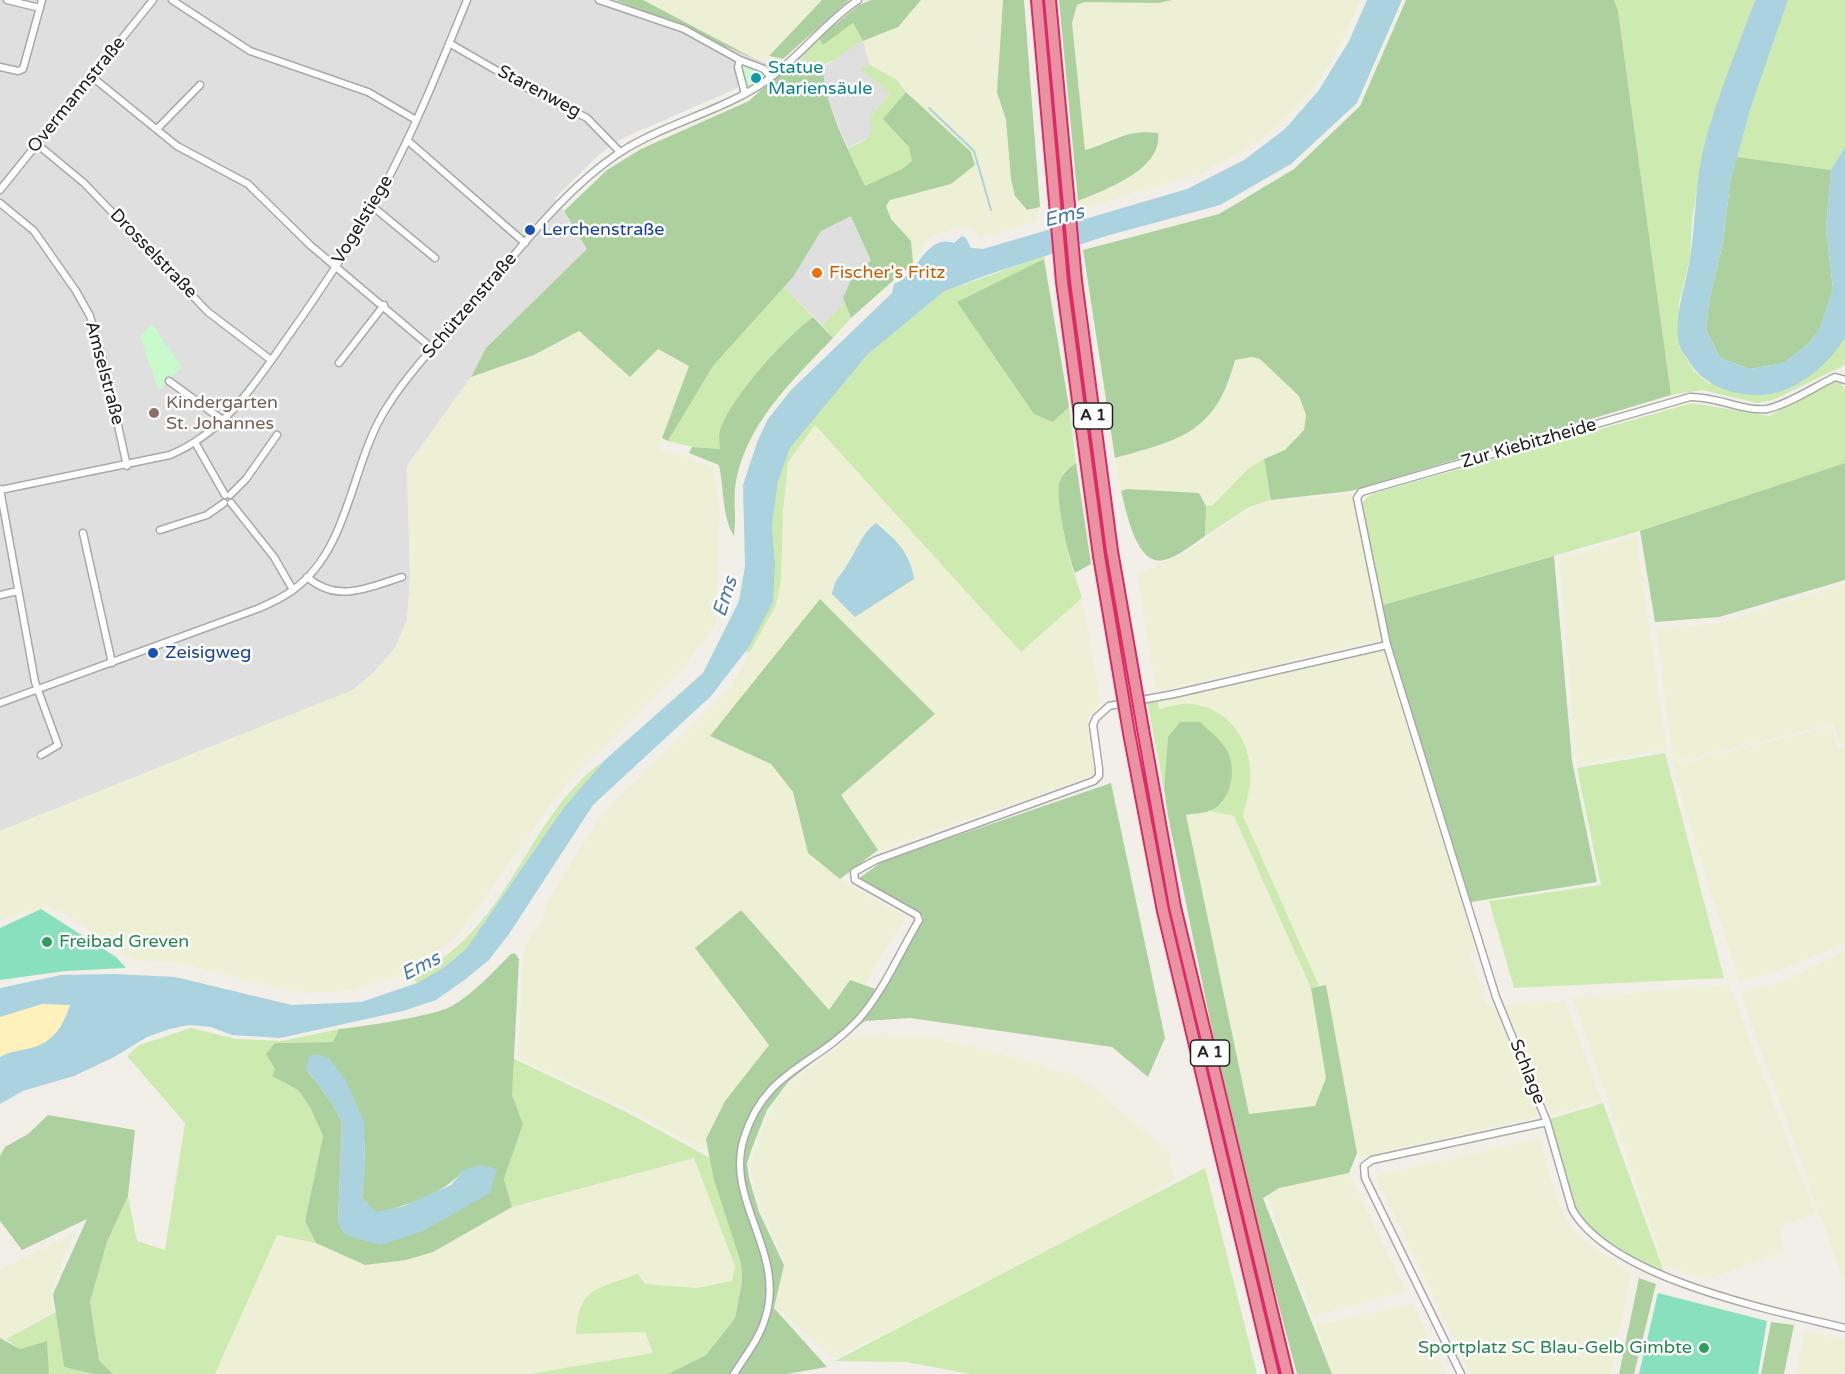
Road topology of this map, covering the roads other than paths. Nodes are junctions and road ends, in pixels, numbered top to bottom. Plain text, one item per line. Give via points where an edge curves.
1 (7, 0) edge
2 (42, 0) edge
3 (153, 0) edge
4 (172, 0) edge
5 (468, 0) edge
6 (599, 0) edge
7 (858, 0) edge
8 (1032, 0) edge
9 (1037, 0) edge
10 (1050, 0) edge
11 (40, 8) junction
12 (1039, 30) junction
13 (450, 43) junction
14 (740, 60) junction
15 (0, 67) edge
16 (91, 76) junction
17 (771, 77) junction
18 (200, 85) dead end
19 (745, 94) junction
20 (416, 120) junction
21 (157, 129) junction
22 (407, 140) junction
23 (37, 144) junction
24 (620, 152) junction
25 (0, 190) edge
26 (0, 203) edge
27 (372, 206) junction
28 (525, 243) junction
29 (435, 258) dead end
30 (336, 265) junction
31 (384, 305) junction
32 (433, 349) junction
33 (271, 360) junction
34 (339, 363) dead end
35 (1845, 380) edge
36 (169, 381) dead end
37 (224, 421) junction
38 (277, 435) dead end
39 (196, 444) junction
40 (127, 466) junction
41 (0, 490) edge
42 (227, 495) junction
43 (227, 503) junction
44 (160, 530) dead end
45 (83, 533) dead end
46 (307, 577) junction
47 (402, 577) dead end
48 (293, 590) junction
49 (18, 591) junction
50 (0, 595) edge
51 (1387, 645) junction
52 (112, 663) junction
53 (38, 690) junction
54 (0, 703) edge
55 (41, 755) dead end
56 (1547, 1122) junction
57 (1845, 1328) edge
58 (734, 1374) edge
59 (1273, 1374) edge
60 (1287, 1374) edge
61 (1461, 1374) edge

1 - 11 street
2 - 11 street
3 - 16 street, Overmannstraße
4 - 20 street via 250,51 368,92
5 - 13 street, Vogelstiege
6 - 14 street via 684,29
7 - 17 street, Schützenstraße
8 - 12 highway
9 - 12 highway, A 1
10 - 60 highway, A 1, bridge via 1076,281 1112,551 1175,907
11 - 15 street via 23,69
12 - 59 highway, A 1, bridge via 1062,282 1099,556 1129,733 1163,911
13 - 20 street, Vogelstiege
13 - 24 street, Starenweg via 587,118
14 - 17 street via 764,69
14 - 19 street
16 - 21 street
16 - 23 street, Overmannstraße
17 - 19 street, Schützenstraße
18 - 21 street
19 - 24 street, Schützenstraße
20 - 22 street, Vogelstiege
21 - 30 street via 177,146 248,184
22 - 27 street, Vogelstiege
22 - 28 street
23 - 25 street, Overmannstraße
23 - 33 street, Drosselstraße via 84,183 208,312
24 - 28 street, Schützenstraße via 592,173
26 - 40 street, Amselstraße via 40,239 90,316
27 - 29 street
27 - 30 street, Vogelstiege
28 - 32 street, Schützenstraße
30 - 31 street
30 - 33 street, Vogelstiege
31 - 32 street
31 - 34 street
32 - 46 street, Schützenstraße via 376,424 333,541
33 - 37 street, Vogelstiege
35 - 51 street, Zur Kiebitzheide via 1835,377 1767,409 1710,397 1690,398 1361,492 1357,498
36 - 37 street
37 - 39 street, Vogelstiege
38 - 42 street via 246,479
39 - 40 street, Vogelstiege
39 - 42 street
40 - 41 street, Vogelstiege
41 - 49 street
42 - 43 street
43 - 44 street via 207,515
43 - 48 street via 274,556
45 - 52 street
46 - 47 street via 346,594
46 - 48 street, Schützenstraße
48 - 52 street, Schützenstraße via 257,609
49 - 50 street
49 - 53 street
51 - 56 street, Schlage via 1496,997
51 - 58 street via 1109,706 1093,725 1099,769 1094,781 876,860 854,872 855,880 917,915 919,920 869,1007 825,1049 777,1081 744,1137 739,1174 768,1261 769,1298 762,1328
52 - 53 street, Schützenstraße
53 - 54 street, Schützenstraße
53 - 55 street via 58,745
56 - 57 street, Schlage via 1572,1209 1591,1234 1665,1277 1697,1290
56 - 61 street via 1372,1160 1364,1166 1365,1178

